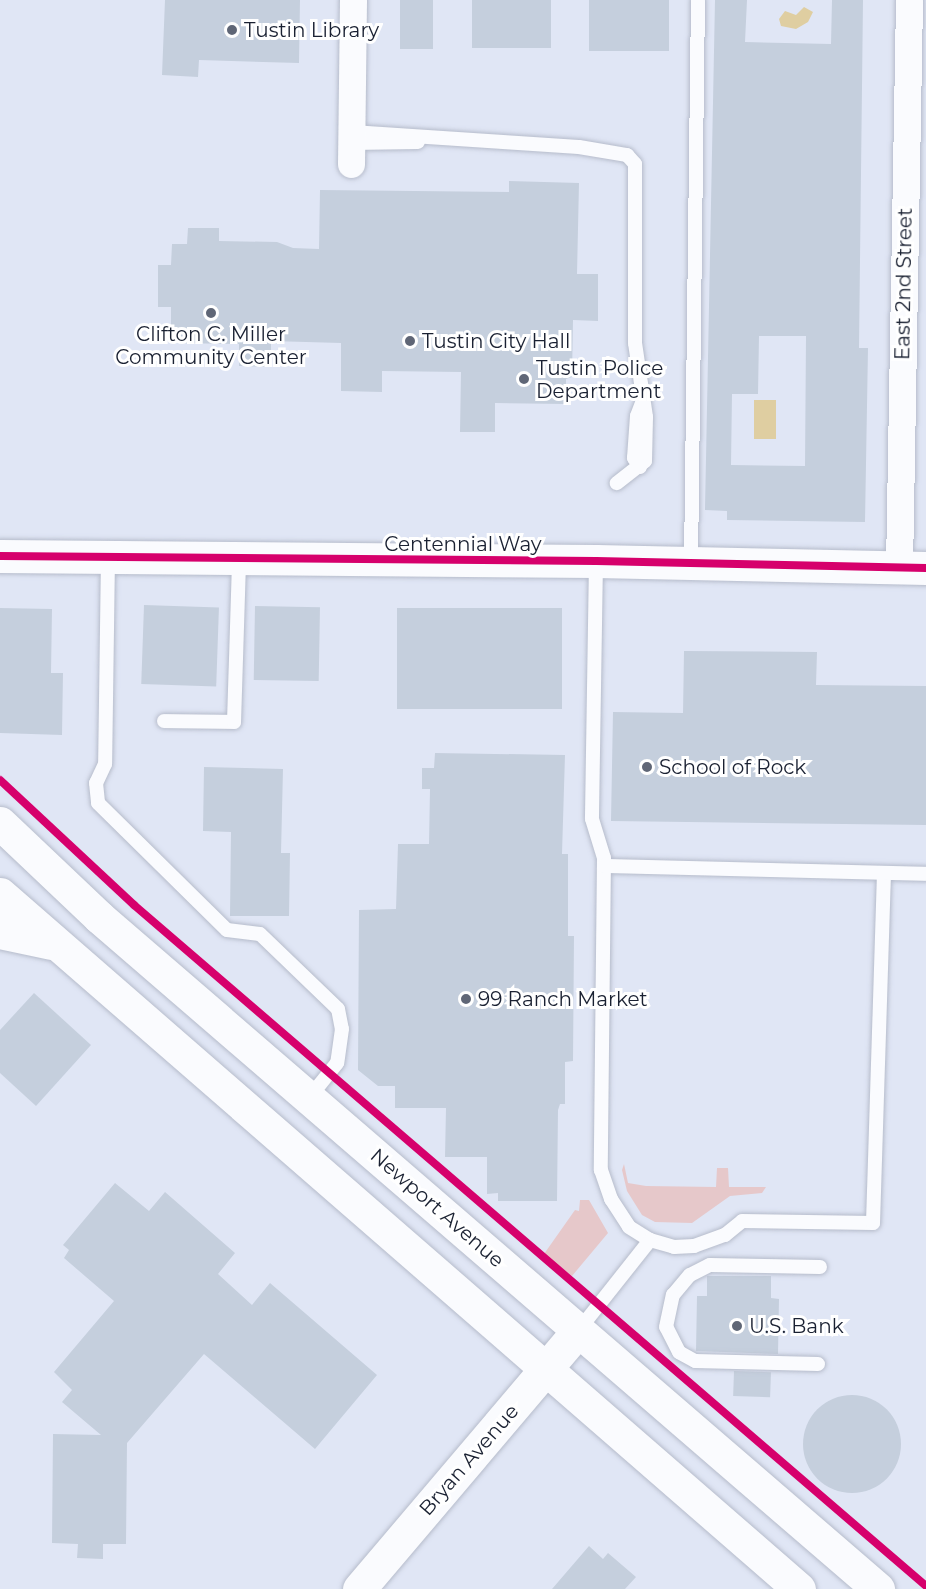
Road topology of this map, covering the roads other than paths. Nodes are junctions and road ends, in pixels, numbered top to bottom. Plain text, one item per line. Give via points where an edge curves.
1 (353, 0) edge
2 (698, 0) edge
3 (909, 0) edge
4 (351, 146) joint
5 (618, 483) dead end
6 (0, 556) edge
7 (108, 557) junction
8 (239, 559) junction
9 (596, 561) junction
10 (691, 563) junction
11 (913, 568) edge
12 (164, 721) dead end
13 (0, 823) edge
14 (604, 866) junction
15 (884, 874) junction
16 (926, 874) edge
17 (0, 894) edge
18 (0, 932) edge
19 (57, 945) junction
20 (210, 1013) junction
21 (177, 1050) junction
22 (309, 1098) junction
23 (650, 1240) junction
24 (820, 1268) dead end
25 (578, 1331) junction
26 (818, 1365) dead end
27 (547, 1370) junction
28 (359, 1589) edge
29 (799, 1589) edge
30 (878, 1589) edge

1 - 4 street
2 - 10 lane
3 - 11 street, East 2nd Street
4 - 5 lane via 441,138 579,147 627,154 635,164 635,343 643,400 637,416 634,458 640,467
6 - 7 main road, Centennial Way
7 - 8 main road, Centennial Way
7 - 22 lane via 105,764 96,783 98,803 227,930 260,934 338,1009 342,1029 337,1063
8 - 9 main road, Centennial Way
8 - 12 lane via 234,722
9 - 10 main road, Centennial Way
9 - 14 lane via 592,819
10 - 11 main road, Centennial Way
13 - 20 main road, Newport Avenue via 99,917
14 - 15 lane
14 - 23 lane via 601,1170 619,1214 629,1227
15 - 16 lane
15 - 23 lane via 873,1223 742,1221 725,1235 694,1246 674,1247
17 - 19 main road
18 - 19 main road
19 - 21 main road
20 - 21 main road
20 - 22 main road, Newport Avenue
21 - 27 main road
22 - 25 main road, Newport Avenue
23 - 25 lane
24 - 26 lane via 710,1265 690,1275 673,1295 666,1327 679,1352 695,1361
25 - 27 main road, Bryan Avenue
25 - 30 main road, Newport Avenue
27 - 28 main road, Bryan Avenue
27 - 29 main road

